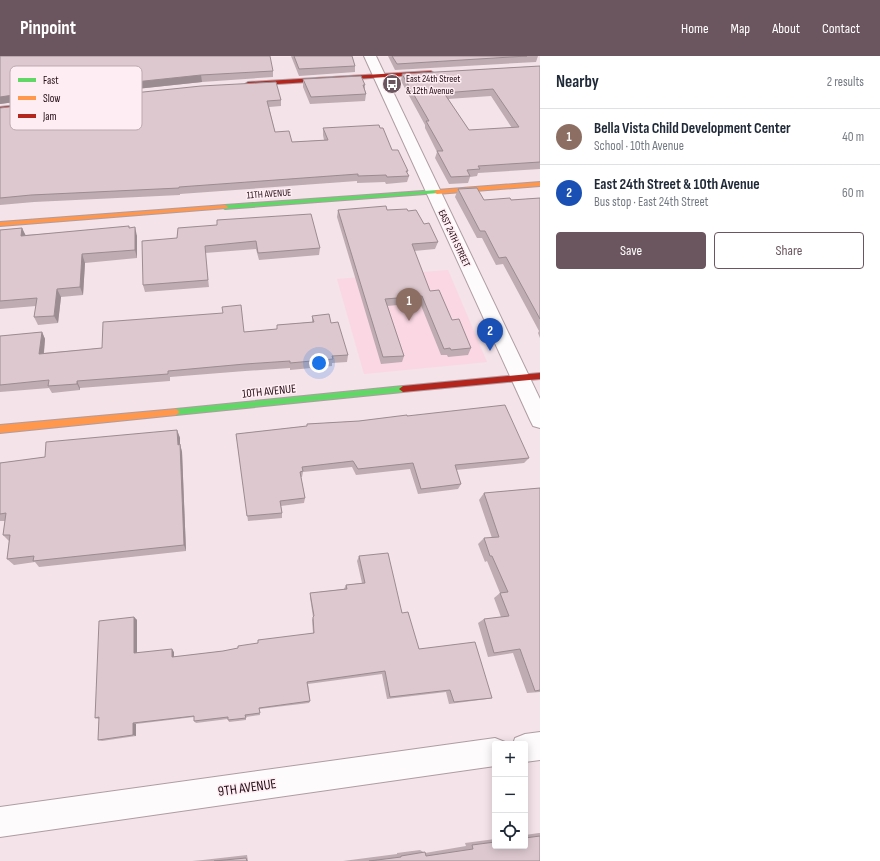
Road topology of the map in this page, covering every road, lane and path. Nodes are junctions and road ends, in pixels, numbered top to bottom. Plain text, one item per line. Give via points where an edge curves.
1 (370, 56) edge
2 (438, 73) edge
3 (379, 76) junction
4 (242, 84) edge
5 (10, 108) edge
6 (0, 109) edge
7 (540, 184) edge
8 (433, 192) junction
9 (0, 224) edge
10 (540, 376) edge
11 (521, 378) junction
12 (540, 420) edge
13 (0, 429) edge
14 (540, 746) edge
15 (528, 748) edge
16 (492, 752) edge
17 (0, 822) edge

1 - 3 street, EAST 24TH STREET
2 - 3 street
3 - 4 street
3 - 8 street, EAST 24TH STREET
5 - 6 street
7 - 8 street, 11TH AVENUE
8 - 9 street, 11TH AVENUE
8 - 11 street, EAST 24TH STREET
10 - 11 street, 10TH AVENUE
11 - 12 street, EAST 24TH STREET
11 - 13 street, 10TH AVENUE
14 - 15 street
16 - 17 street, 9TH AVENUE

